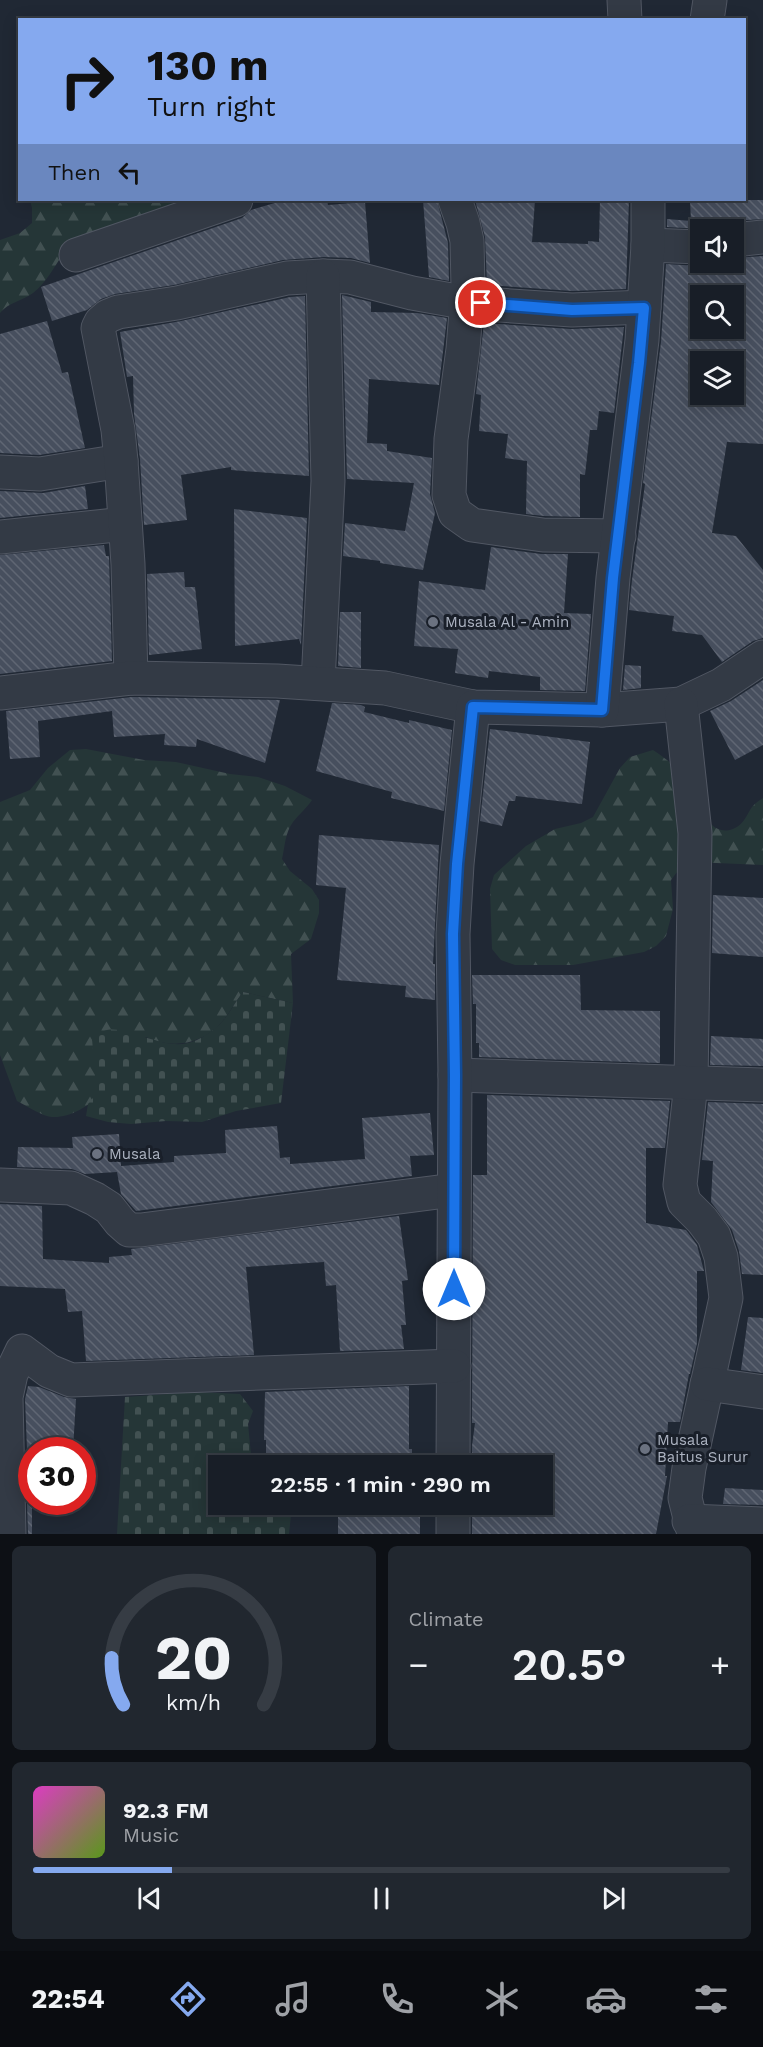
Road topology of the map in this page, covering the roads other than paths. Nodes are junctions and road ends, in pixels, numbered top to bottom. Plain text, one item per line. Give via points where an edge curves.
1 (624, 0) edge
2 (710, 0) edge
3 (625, 18) edge
4 (707, 18) edge
5 (233, 201) edge
6 (455, 201) edge
7 (648, 201) edge
8 (763, 237) edge
9 (744, 239) edge
10 (648, 245) junction
11 (690, 247) edge
12 (76, 255) dead end
13 (323, 276) junction
14 (468, 303) junction
15 (644, 308) junction
16 (121, 461) junction
17 (0, 472) edge
18 (125, 524) junction
19 (619, 536) junction
20 (0, 537) edge
21 (763, 657) edge
22 (131, 678) junction
23 (318, 684) junction
24 (0, 693) edge
25 (681, 704) junction
26 (473, 707) junction
27 (602, 710) junction
28 (455, 1075) junction
29 (691, 1083) junction
30 (763, 1085) edge
31 (0, 1185) edge
32 (454, 1190) junction
33 (11, 1348) edge
34 (454, 1366) junction
35 (707, 1384) junction
36 (763, 1392) edge
37 (453, 1455) edge
38 (453, 1515) edge
39 (763, 1524) edge
40 (692, 1527) edge
41 (9, 1534) edge
42 (453, 1534) edge

1 - 3 street
2 - 4 street
5 - 12 street
6 - 14 street via 467,241
7 - 10 street
8 - 9 street
10 - 11 street
10 - 15 street
13 - 14 street via 350,277
13 - 16 street via 287,278 118,312 101,322 98,336
13 - 23 street via 328,481
14 - 15 street via 572,310
14 - 19 street via 451,439 449,495 455,513 472,525 543,535
15 - 19 street
16 - 17 street via 40,474
16 - 18 street
18 - 20 street
18 - 22 street
19 - 27 street
21 - 25 street via 721,685
22 - 23 street
22 - 24 street
23 - 26 street via 385,688
25 - 27 street
25 - 29 street via 695,833
26 - 27 street
26 - 28 street via 453,934
28 - 29 street
28 - 32 street
29 - 30 street
29 - 35 street via 681,1194 714,1236 726,1298
31 - 32 street via 71,1188 110,1208 129,1230
32 - 34 street
33 - 34 street via 71,1380
33 - 41 street via 6,1397
34 - 37 street
35 - 36 street
35 - 40 street via 688,1468 685,1498
38 - 42 street
39 - 40 street

